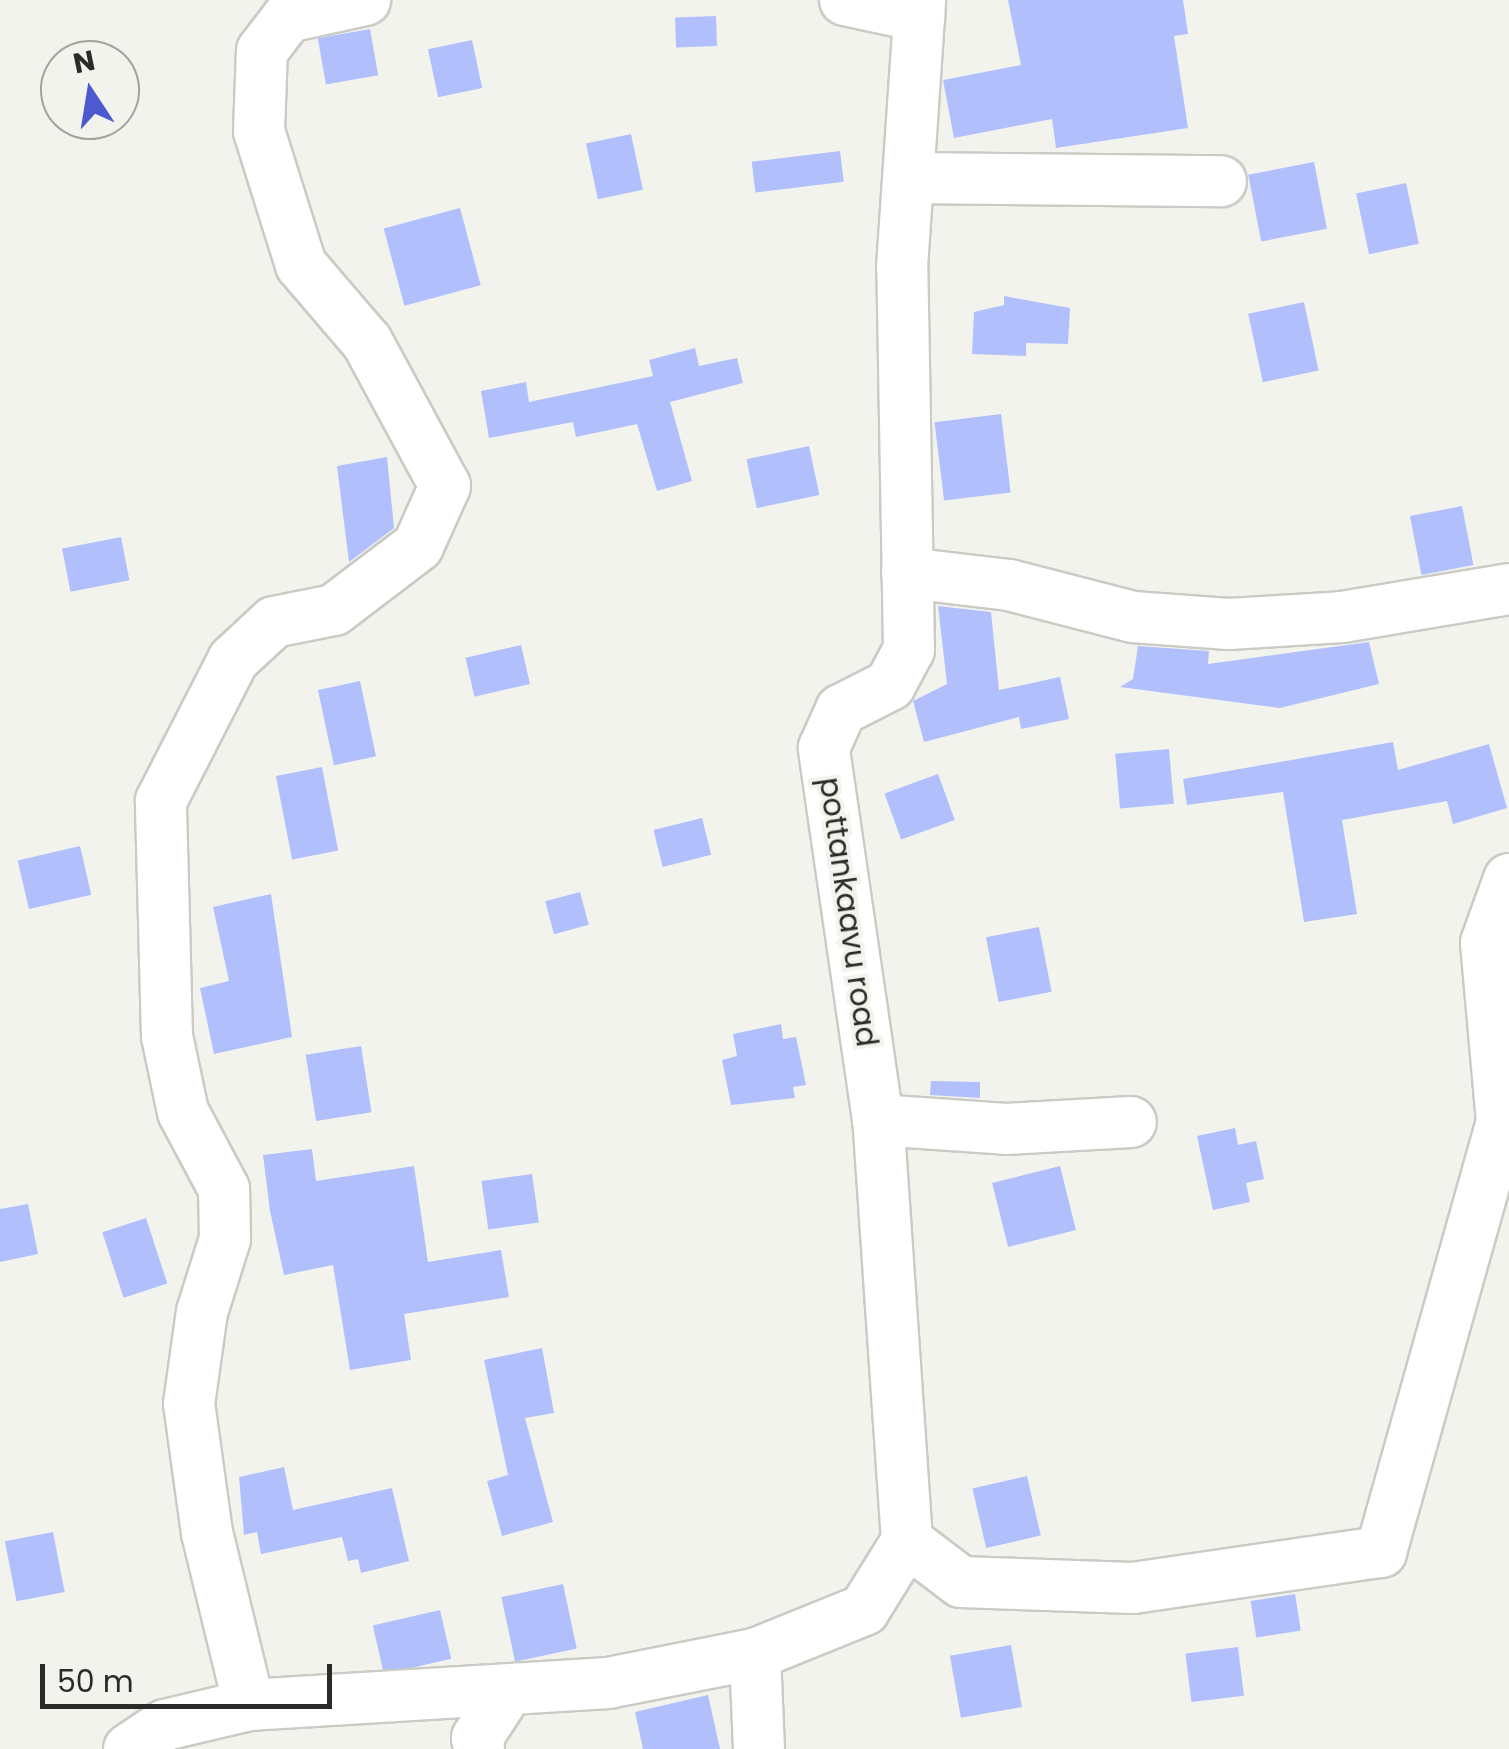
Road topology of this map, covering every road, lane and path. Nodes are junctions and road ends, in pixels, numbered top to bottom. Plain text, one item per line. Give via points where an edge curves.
1 (365, 0) edge
2 (845, 0) edge
3 (920, 8) edge
4 (909, 178) junction
5 (1220, 181) dead end
6 (907, 573) junction
7 (1509, 589) edge
8 (1509, 879) edge
9 (878, 1120) junction
10 (1131, 1122) dead end
11 (907, 1541) junction
12 (755, 1654) junction
13 (507, 1692) junction
14 (248, 1705) junction
15 (129, 1749) edge
16 (479, 1749) edge
17 (759, 1749) edge

1 - 14 street via 288,16 262,51 259,131 301,264 367,342 445,486 418,546 334,610 274,622 232,660 161,801 167,1036 182,1112 224,1188 225,1238 202,1312 188,1404 208,1533
2 - 3 street
3 - 4 street, pottankaavu road
4 - 5 street
4 - 6 street, pottankaavu road via 902,266
6 - 7 street via 1008,586 1133,617 1229,624 1342,617
6 - 9 street, pottankaavu road via 909,650 890,686 841,710 824,748
8 - 11 street via 1486,943 1502,1122 1381,1552 1133,1588 962,1582
9 - 10 street via 1006,1130
9 - 11 street, pottankaavu road
11 - 12 street via 864,1610
12 - 13 street via 608,1684
12 - 17 street
13 - 14 street
13 - 16 street via 477,1738
14 - 15 street via 165,1725

